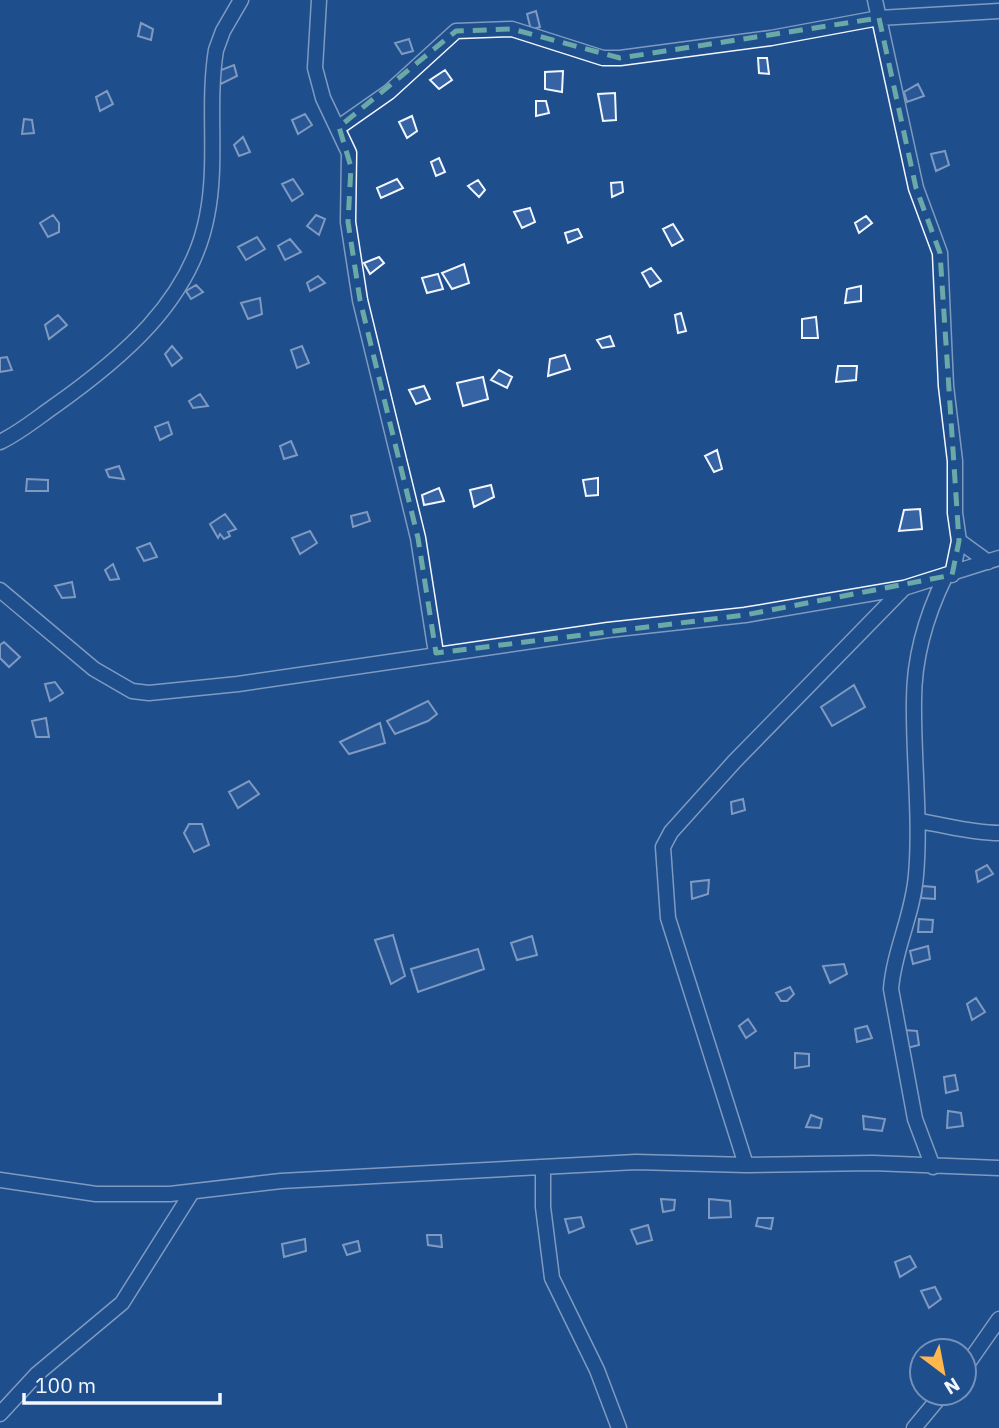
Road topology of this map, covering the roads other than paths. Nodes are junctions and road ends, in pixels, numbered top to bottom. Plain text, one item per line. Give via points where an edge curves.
1 (242, 0) edge
2 (319, 0) edge
3 (875, 0) edge
4 (999, 11) edge
5 (879, 18) junction
6 (339, 127) junction
7 (0, 442) edge
8 (959, 541) junction
9 (993, 560) edge
10 (948, 576) junction
11 (904, 587) junction
12 (0, 590) edge
13 (436, 653) junction
14 (918, 821) junction
15 (999, 833) edge
16 (746, 1166) junction
17 (543, 1167) junction
18 (933, 1167) junction
19 (999, 1168) edge
20 (0, 1181) edge
21 (192, 1192) junction
22 (999, 1319) edge
23 (978, 1349) edge
24 (931, 1407) edge
25 (0, 1414) edge
26 (619, 1428) edge
27 (914, 1428) edge

1 - 7 street via 223,31 214,61 208,215 175,295 120,355
2 - 6 street via 315,68 323,98
3 - 5 street
4 - 5 street
5 - 6 street via 620,58 603,58 512,29 456,31 389,92
5 - 8 street via 916,188 940,253
6 - 13 street via 351,167 348,222 359,300 418,538
8 - 9 street
8 - 10 street
9 - 10 street
10 - 11 street
10 - 14 street via 926,621 914,698
11 - 13 street via 745,615
11 - 16 street via 717,780 663,847 668,918
12 - 13 street via 93,669 132,691 239,684
14 - 15 street via 964,832
14 - 18 street via 916,879 903,942 892,968 891,989 915,1119
16 - 17 street via 636,1162
16 - 18 street via 873,1163
17 - 21 street via 281,1181
17 - 26 street via 552,1278 597,1370
18 - 19 street
20 - 21 street via 96,1194
21 - 25 street via 122,1303 37,1374
22 - 23 street
24 - 27 street

